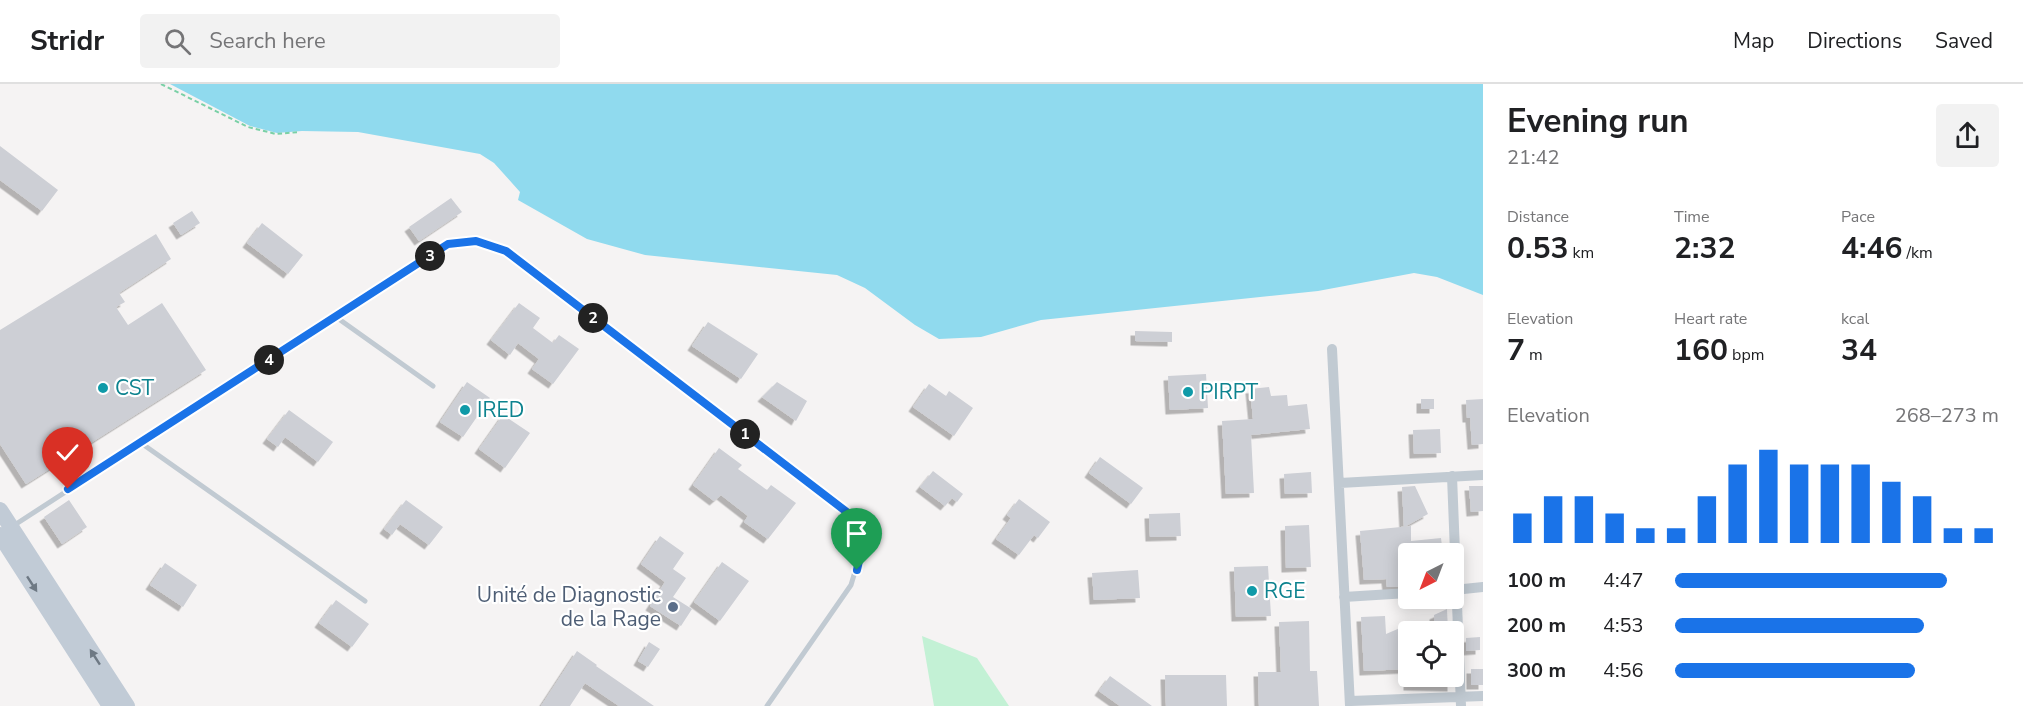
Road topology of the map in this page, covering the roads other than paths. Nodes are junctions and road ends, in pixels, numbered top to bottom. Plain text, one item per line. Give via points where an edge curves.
1 (336, 317) junction
2 (1332, 349) dead end
3 (433, 387) dead end
4 (141, 443) junction
5 (1483, 475) edge
6 (1452, 476) junction
7 (1340, 483) junction
8 (0, 510) edge
9 (6, 531) edge
10 (1454, 543) edge
11 (1483, 586) edge
12 (1464, 589) edge
13 (1398, 594) edge
14 (1344, 597) junction
15 (365, 601) dead end
16 (1456, 609) edge
17 (1483, 696) edge
18 (1461, 701) edge
19 (1351, 704) edge
20 (110, 706) edge
21 (127, 706) edge
22 (767, 706) edge

1 - 3 lane
1 - 4 lane
1 - 22 lane via 448,244 476,241 506,251 852,516 861,531 862,548 851,585
2 - 7 street
4 - 9 lane
4 - 15 lane
5 - 6 street
6 - 7 street
6 - 10 street
7 - 14 street
8 - 9 main road
9 -> 20 main road
21 -> 9 main road
11 - 12 street
13 - 14 street
14 - 19 street
16 - 18 street
17 - 18 street
18 - 19 street

